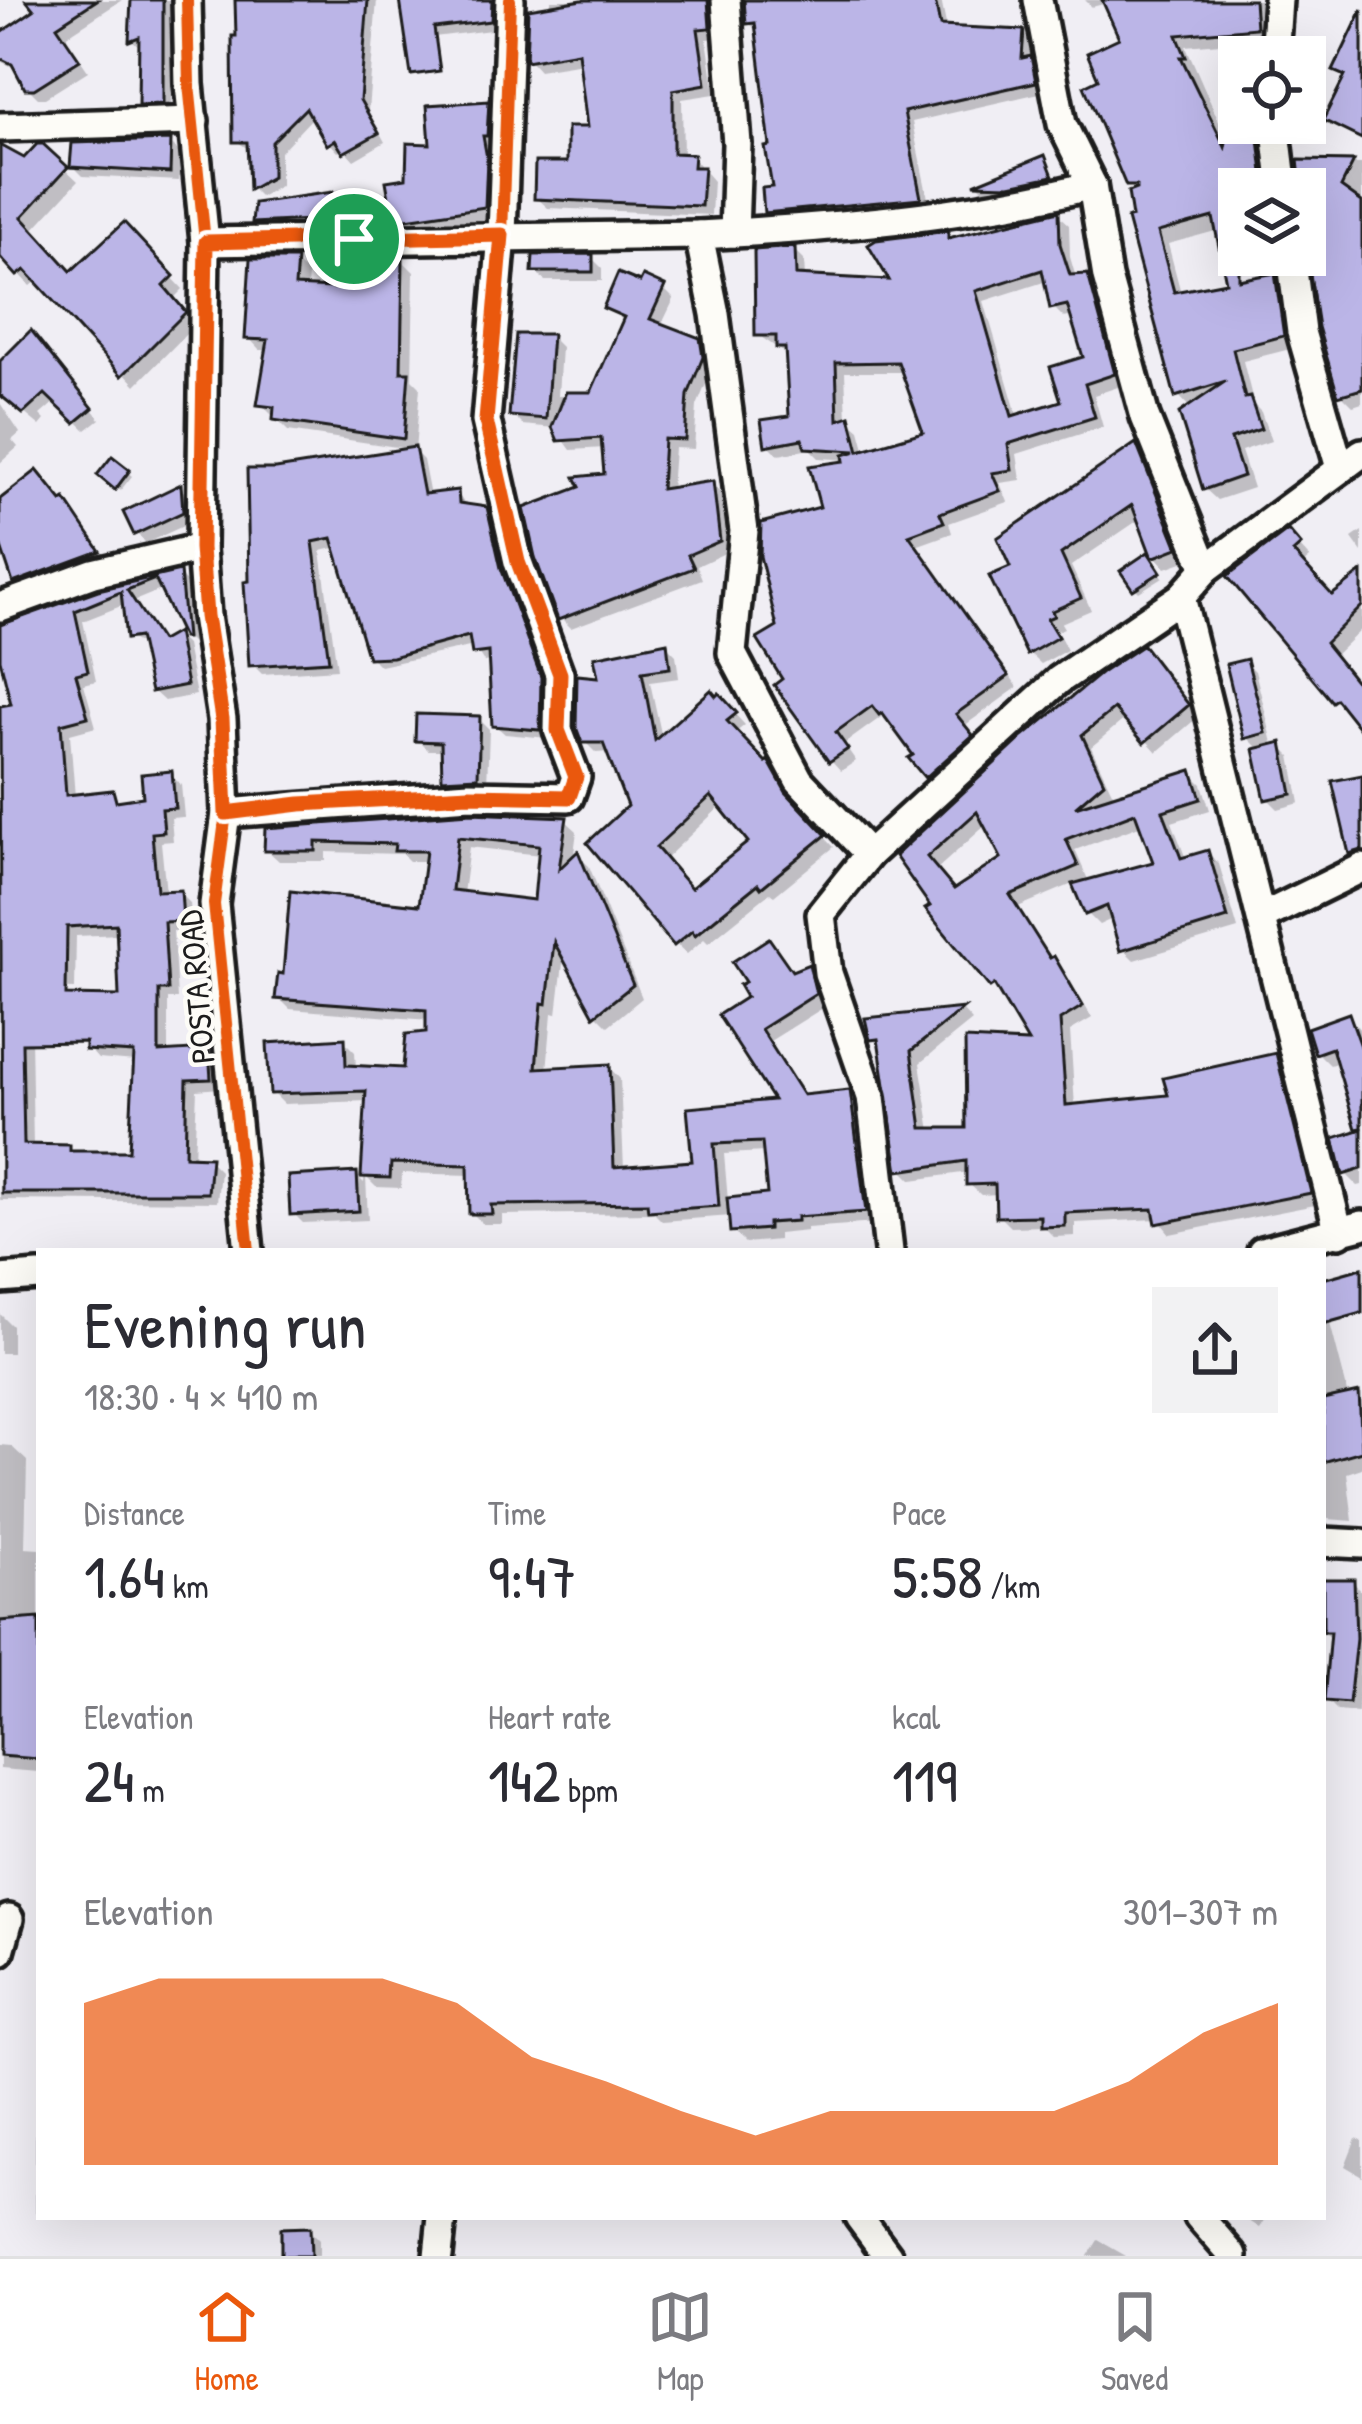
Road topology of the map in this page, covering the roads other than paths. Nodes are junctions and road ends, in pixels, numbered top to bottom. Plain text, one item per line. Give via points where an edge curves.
1 (187, 0) edge
2 (510, 0) edge
3 (726, 0) edge
4 (1038, 0) edge
5 (1278, 0) edge
6 (1275, 36) edge
7 (194, 121) junction
8 (0, 127) edge
9 (1092, 185) junction
10 (734, 232) junction
11 (502, 235) junction
12 (699, 235) junction
13 (206, 242) junction
14 (1294, 276) edge
15 (1351, 461) edge
16 (201, 548) junction
17 (1206, 568) junction
18 (1180, 597) junction
19 (0, 607) edge
20 (226, 813) junction
21 (868, 854) junction
22 (1362, 868) edge
23 (1262, 917) junction
24 (1350, 1229) edge
25 (249, 1248) edge
26 (889, 1248) edge
27 (1274, 1248) edge
28 (36, 1276) edge
29 (0, 1279) edge
30 (1326, 1542) edge
31 (1362, 1544) edge
32 (9, 1919) dead end
33 (0, 1951) edge
34 (442, 2220) edge
35 (861, 2220) edge
36 (1201, 2220) edge
37 (438, 2256) edge
38 (888, 2256) edge
39 (1234, 2256) edge

1 - 7 street, POSTA ROAD
2 - 11 street
3 - 10 street via 737,144
4 - 9 street via 1062,124
5 - 6 street
7 - 8 street
7 - 13 street, POSTA ROAD
9 - 10 street via 1037,200
9 - 17 street via 1144,417
10 - 12 street
11 - 12 street
11 - 13 street
11 - 20 street via 486,421 518,562 560,674 558,730 574,789 569,797 469,795
12 - 21 street via 744,531 732,653 799,780
13 - 16 street, POSTA ROAD
14 - 15 street via 1301,332
15 - 17 street
16 - 19 street via 92,573
16 - 20 street, POSTA ROAD
17 - 18 street
18 - 21 street via 1059,680
18 - 23 street
20 - 25 street, POSTA ROAD via 214,904
21 - 26 street via 821,914 828,973 871,1097
22 - 23 street
23 - 24 street
24 - 27 street
28 - 29 street
30 - 31 street
32 - 33 street
34 - 37 street
35 - 38 street
36 - 39 street

